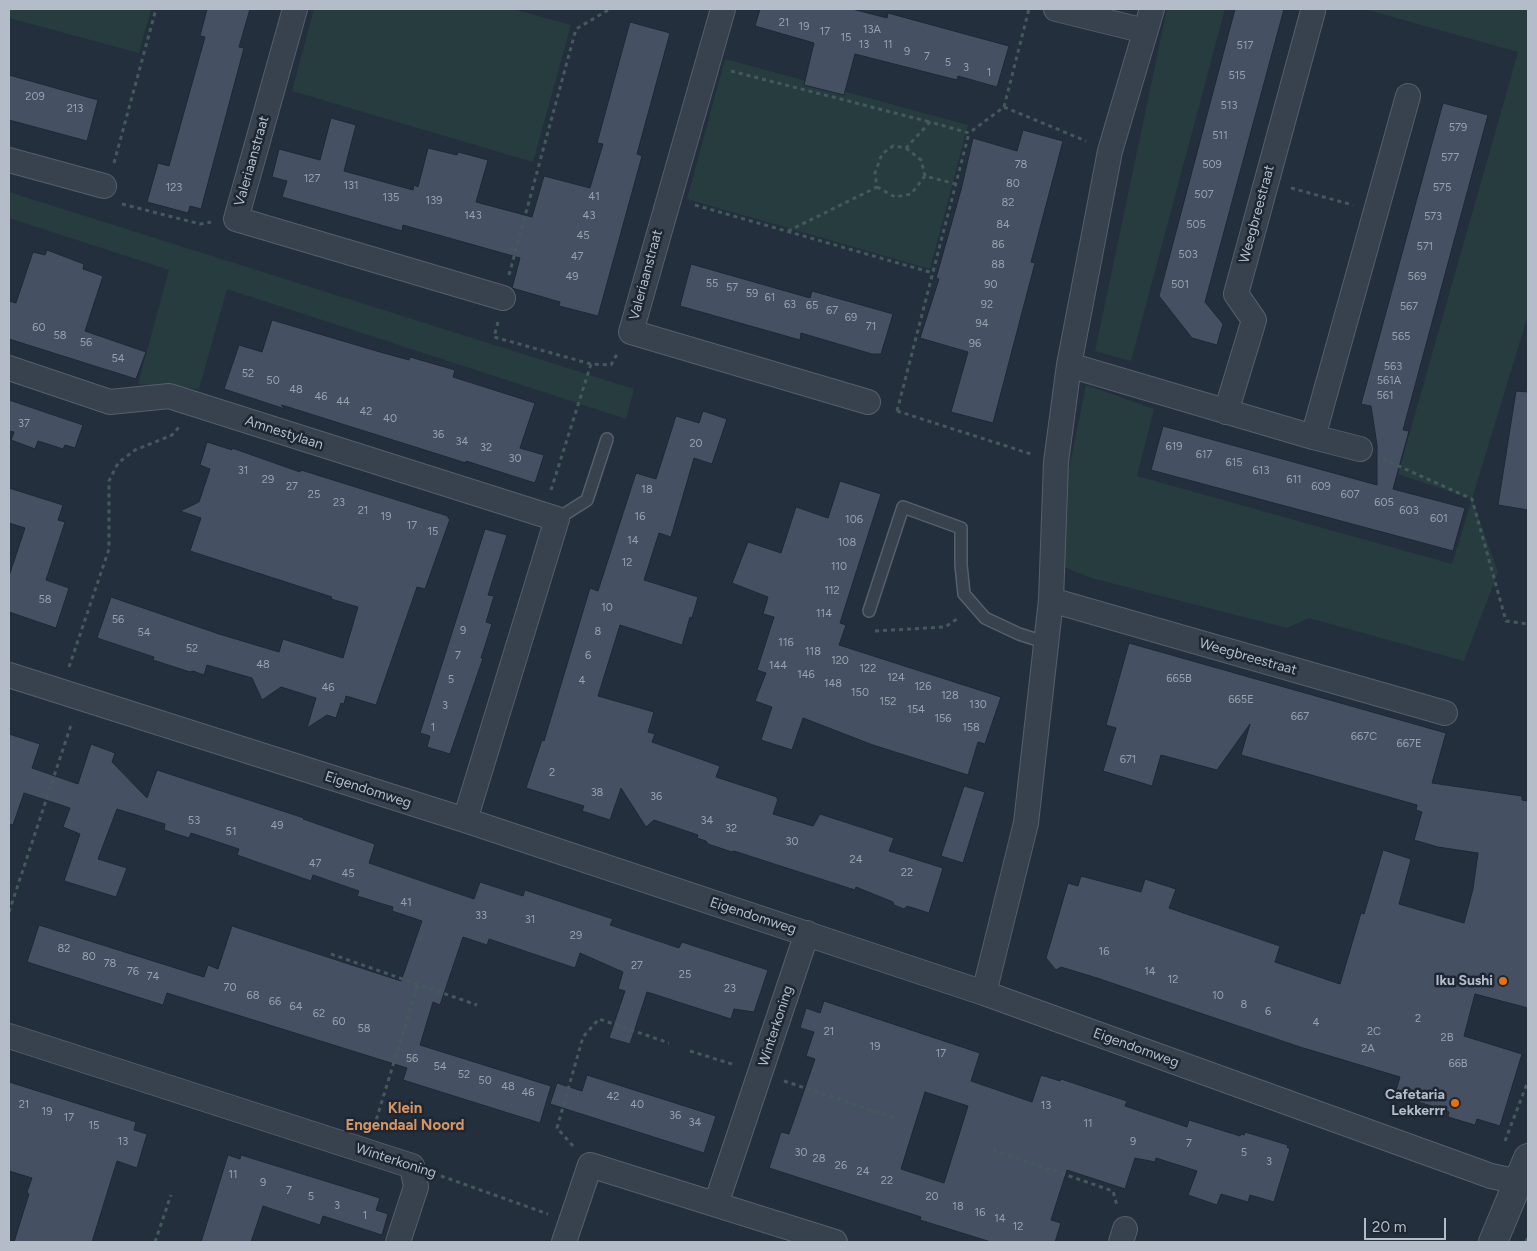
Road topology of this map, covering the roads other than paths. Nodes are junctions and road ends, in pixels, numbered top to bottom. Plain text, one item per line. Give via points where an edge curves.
1 (295, 9) edge
2 (722, 9) edge
3 (1056, 9) edge
4 (1152, 9) edge
5 (1313, 11) dead end
6 (1145, 31) junction
7 (1408, 96) dead end
8 (9, 160) edge
9 (104, 186) road end
10 (503, 298) road end
11 (1069, 366) junction
12 (9, 368) edge
13 (868, 402) road end
14 (1226, 412) junction
15 (1313, 437) junction
16 (607, 439) dead end
17 (1360, 449) road end
18 (557, 519) junction
19 (1051, 600) junction
20 (869, 611) road end
21 (1047, 643) junction
22 (9, 676) edge
23 (1445, 713) dead end
24 (465, 820) junction
25 (807, 933) junction
26 (984, 993) junction
27 (9, 1036) edge
28 (1524, 1170) edge
29 (716, 1204) junction
30 (568, 1232) edge
31 (398, 1242) edge
32 (835, 1242) edge
33 (1493, 1242) edge

1 - 10 street, Valeriaanstraat via 236,219
2 - 13 street, Valeriaanstraat via 631,332
3 - 6 street
4 - 6 street
5 - 14 street, Weegbreestraat via 1236,294 1254,320
6 - 11 street via 1110,151
7 - 15 street
8 - 9 street
11 - 14 street
11 - 19 street via 1056,462
12 - 18 street, Amnestylaan via 110,402 169,396
14 - 15 street
15 - 17 street
16 - 18 lane via 587,500
18 - 24 street
19 - 21 street
19 - 23 street, Weegbreestraat
20 - 21 lane via 903,507 962,528 960,565 964,594 985,618
21 - 26 street via 1026,823
22 - 24 street, Eigendomweg
24 - 25 street, Eigendomweg
25 - 26 street, Eigendomweg
25 - 29 street, Winterkoning
26 - 28 street, Eigendomweg via 1491,1176
27 - 31 street, Winterkoning via 412,1166 416,1187
28 - 33 street
29 - 30 street via 590,1165
29 - 32 street

